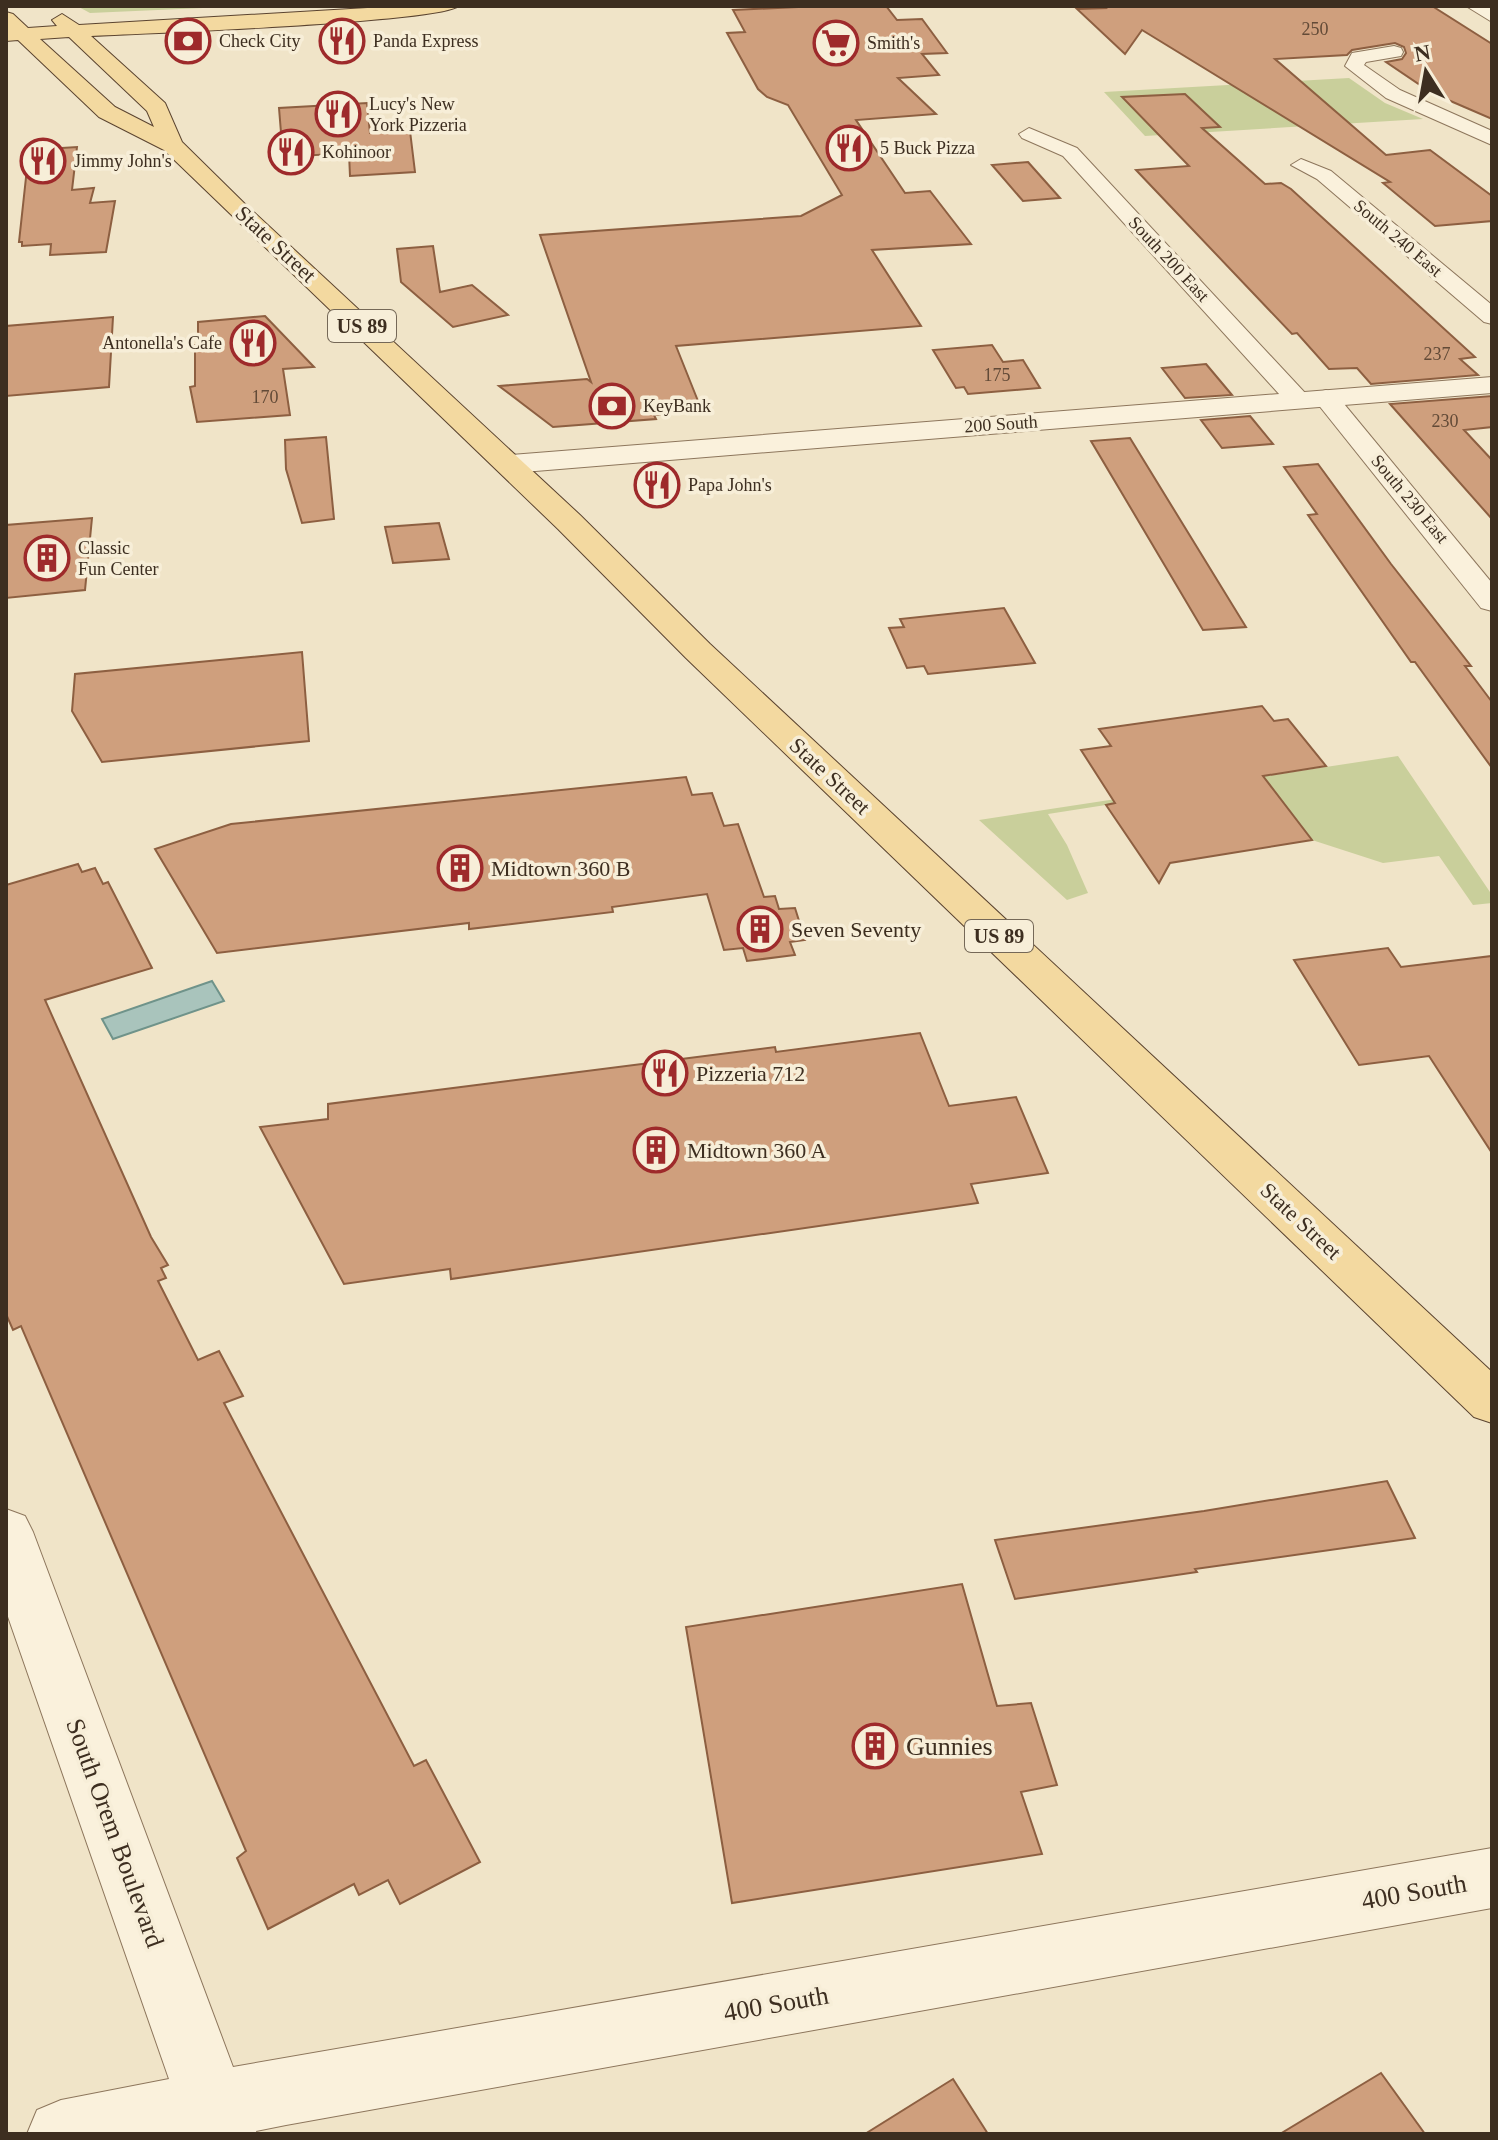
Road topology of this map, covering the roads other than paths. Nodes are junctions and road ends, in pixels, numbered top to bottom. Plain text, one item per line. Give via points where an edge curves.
1 (46, 6) edge
2 (342, 6) edge
3 (448, 6) edge
4 (1475, 6) edge
5 (1492, 17) edge
6 (68, 26) junction
7 (10, 27) edge
8 (1394, 52) dead end
9 (1029, 134) dead end
10 (1492, 139) edge
11 (172, 145) junction
12 (1301, 165) dead end
13 (1492, 317) edge
14 (1492, 385) edge
15 (1312, 399) junction
16 (511, 464) junction
17 (1492, 555) edge
18 (1458, 558) junction
19 (1492, 602) edge
20 (1492, 1403) edge
21 (6, 1532) edge
22 (1492, 1878) edge
23 (218, 2119) edge
24 (61, 2134) edge

1 - 6 main road, State Street / US 89
2 - 6 main road
3 - 6 main road via 383,14
4 - 5 street
6 - 7 main road
6 - 11 main road, State Street / US 89 via 157,108
7 - 11 main road, State Street / US 89 via 107,112
8 - 10 street via 1359,57 1354,66 1393,94
9 - 15 street, South 200 East via 1070,152
11 - 16 main road, State Street / US 89
12 - 13 street, South 240 East via 1324,175
14 - 15 street, 200 South
15 - 16 street, 200 South
15 - 18 street, South 230 East
16 - 20 main road, State Street / US 89 via 698,651
17 - 18 street
18 - 19 street, South 230 East
21 - 23 street, South Orem Boulevard
22 - 23 street, 400 South
23 - 24 street, 400 South

